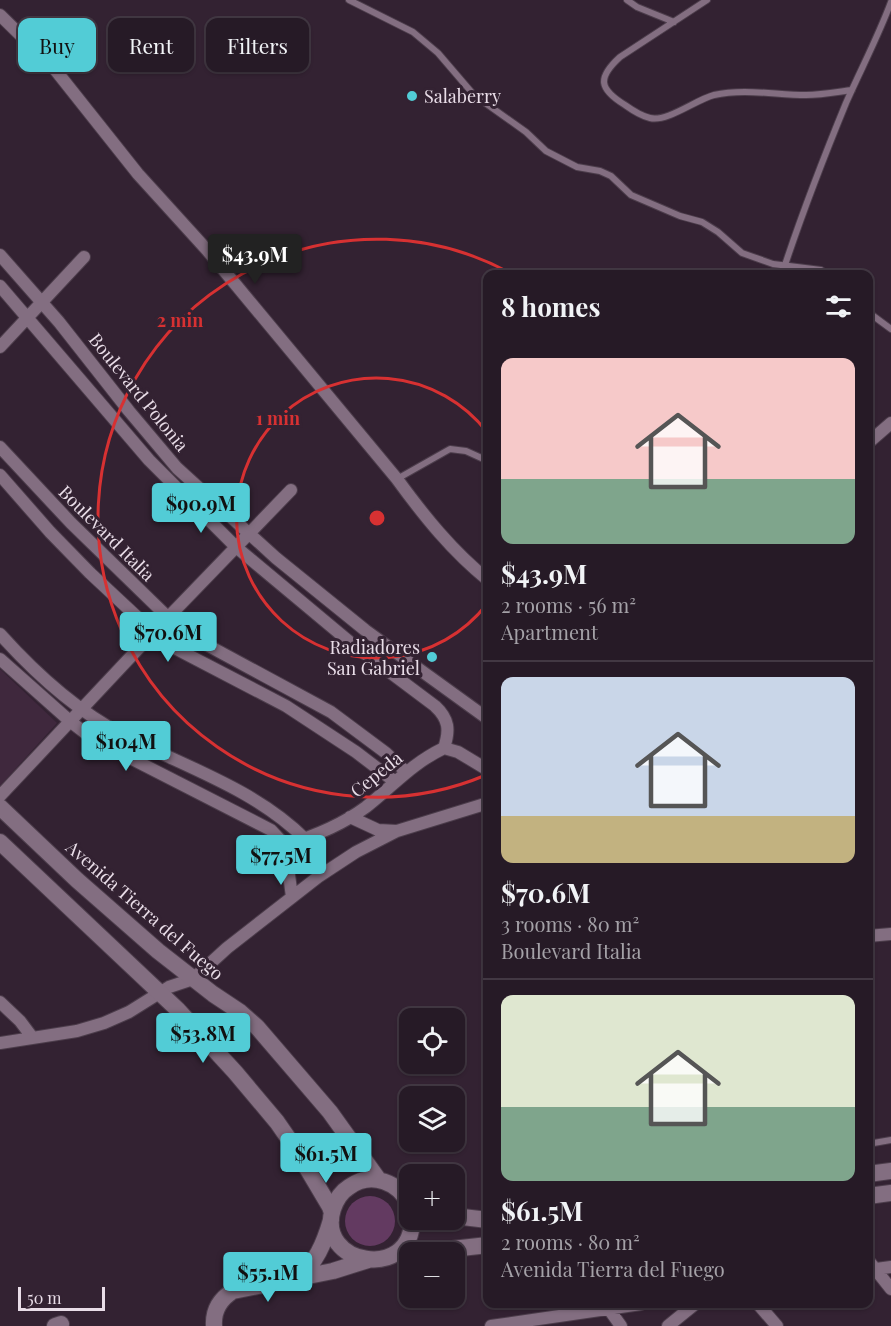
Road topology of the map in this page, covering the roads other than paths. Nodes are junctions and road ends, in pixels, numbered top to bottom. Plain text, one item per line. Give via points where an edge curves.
1 (349, 0) edge
2 (627, 0) edge
3 (707, 0) edge
4 (891, 2) edge
5 (0, 15) edge
6 (674, 22) junction
7 (852, 90) junction
8 (0, 255) edge
9 (84, 257) dead end
10 (785, 266) junction
11 (784, 270) edge
12 (821, 270) edge
13 (0, 286) edge
14 (42, 303) junction
15 (873, 316) edge
16 (27, 318) junction
17 (891, 329) edge
18 (0, 347) edge
19 (891, 423) edge
20 (873, 439) edge
21 (0, 447) edge
22 (483, 459) edge
23 (0, 475) edge
24 (397, 480) junction
25 (291, 490) dead end
26 (249, 533) junction
27 (236, 547) junction
28 (483, 575) edge
29 (168, 618) junction
30 (153, 633) junction
31 (0, 634) edge
32 (0, 659) edge
33 (81, 708) junction
34 (483, 715) edge
35 (71, 722) junction
36 (444, 748) junction
37 (483, 767) edge
38 (406, 771) junction
39 (394, 781) junction
40 (0, 796) edge
41 (483, 805) edge
42 (0, 807) edge
43 (350, 817) junction
44 (397, 831) junction
45 (305, 839) junction
46 (0, 842) edge
47 (285, 845) junction
48 (292, 897) junction
49 (891, 934) edge
50 (873, 936) edge
51 (193, 979) junction
52 (159, 993) junction
53 (0, 1002) edge
54 (32, 1037) junction
55 (0, 1042) edge
56 (891, 1140) edge
57 (873, 1143) edge
58 (891, 1171) edge
59 (873, 1173) edge
60 (378, 1179) junction
61 (399, 1190) edge
62 (891, 1193) edge
63 (873, 1195) edge
64 (332, 1216) junction
65 (465, 1218) edge
66 (483, 1220) edge
67 (411, 1230) edge
68 (483, 1246) edge
69 (465, 1248) edge
70 (399, 1255) edge
71 (387, 1257) junction
72 (369, 1260) junction
73 (873, 1266) edge
74 (891, 1266) edge
75 (873, 1268) edge
76 (298, 1279) junction
77 (891, 1289) edge
78 (595, 1308) edge
79 (608, 1308) edge
80 (690, 1308) edge
81 (761, 1308) edge
82 (214, 1326) edge
83 (491, 1326) edge
84 (621, 1326) edge
85 (668, 1326) edge
86 (777, 1326) edge

1 - 10 lane via 413,32 438,53 474,95 546,151 577,167 611,176 631,195 702,222 742,254
2 - 6 lane
3 - 6 lane
4 - 7 lane
5 - 24 street via 53,67 138,174
6 - 7 lane via 620,57 608,68 603,81 613,98 649,118 661,118 724,93 808,95
7 - 10 lane
8 - 14 street, Boulevard Polonia
9 - 14 street
10 - 11 lane
10 - 12 lane
13 - 16 street, Boulevard Polonia
14 - 16 street
14 - 26 street, Boulevard Polonia via 170,460
15 - 17 lane
16 - 18 street
16 - 27 street, Boulevard Polonia via 149,460
19 - 20 street
21 - 29 street, Boulevard Italia via 71,524
22 - 24 lane via 450,449
23 - 30 street via 74,556
24 - 28 street via 448,543
25 - 26 street
26 - 27 street
26 - 34 street, Boulevard Polonia via 365,630
27 - 29 street
27 - 36 street, Boulevard Polonia via 351,643 435,706 449,726
29 - 30 street
29 - 38 street, Boulevard Italia via 193,639 331,712
30 - 33 street
30 - 39 street via 176,650 286,706
31 - 33 street
32 - 35 street
33 - 35 street
33 - 45 street via 122,734 202,771 258,803
35 - 40 street
35 - 47 street via 93,739 271,830
36 - 37 street
36 - 38 street, Cepeda
38 - 39 street, Cepeda
39 - 43 street, Cepeda
41 - 44 street
42 - 51 street, Avenida Tierra del Fuego via 77,880
43 - 44 street via 378,830
43 - 45 street, Cepeda
44 - 48 street via 356,852
45 - 47 street, Cepeda
46 - 52 street
47 - 48 street
48 - 51 street
49 - 50 street
51 - 52 street
51 - 60 street, Avenida Tierra del Fuego via 257,1028 330,1112
52 - 54 street via 104,1023
52 - 64 street via 277,1122 330,1206
53 - 54 street
54 - 55 street
56 - 57 lane
58 - 59 street
60 - 61 street
60 - 64 street via 348,1187 336,1200
62 - 63 street
64 - 72 street via 332,1228 340,1245 354,1256
64 - 76 street via 321,1249
65 - 66 street
67 - 71 street via 405,1243
68 - 69 street
70 - 71 street
71 - 72 street
72 - 76 street
73 - 74 street
75 - 77 street
76 - 82 street via 233,1291 220,1302 213,1317
78 - 83 street
79 - 84 street
80 - 85 street
81 - 86 street

